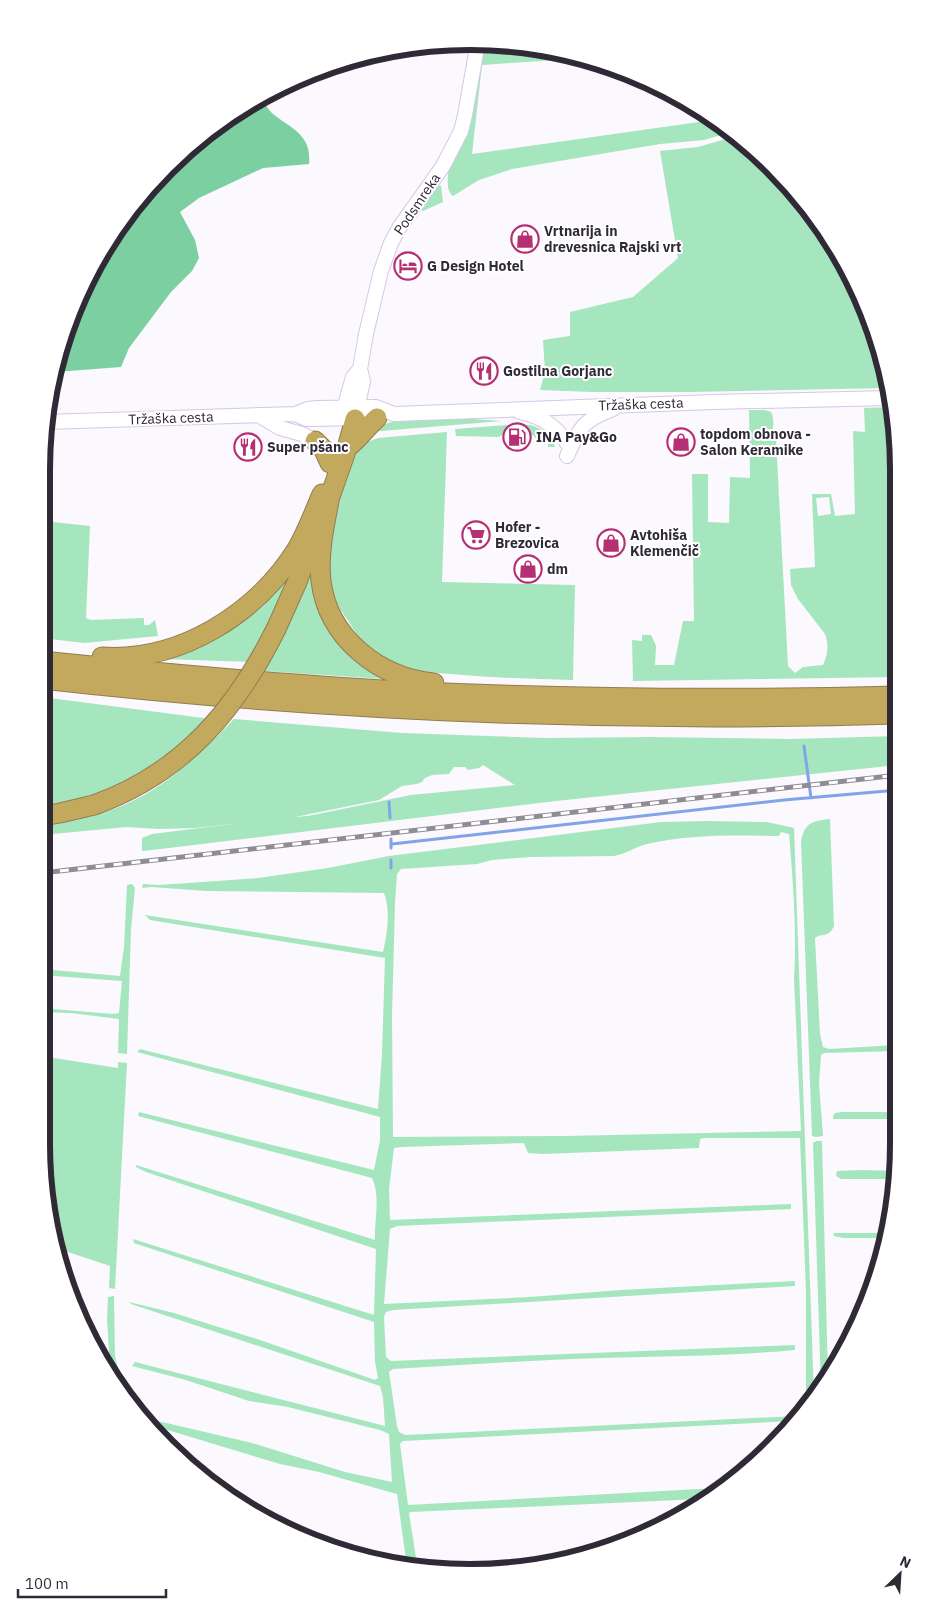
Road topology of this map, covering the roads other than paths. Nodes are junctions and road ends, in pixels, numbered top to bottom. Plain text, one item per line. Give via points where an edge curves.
1 (477, 50) edge
2 (884, 398) edge
3 (624, 405) junction
4 (505, 409) junction
5 (349, 413) junction
6 (259, 415) junction
7 (385, 416) junction
8 (53, 422) edge
9 (315, 441) joint
10 (347, 448) junction
11 (330, 463) junction
12 (326, 498) junction
13 (50, 658) edge
14 (50, 662) edge
15 (50, 681) edge
16 (506, 695) junction
17 (890, 696) edge
18 (890, 714) edge
19 (50, 815) edge

1 - 5 main road, Podsmreka via 461,131 443,166 399,228 385,258 360,369 353,377
2 - 3 main road, Tržaška cesta
3 - 4 main road, Tržaška cesta
3 - 4 main road via 594,416 585,423 567,449 556,428 544,419
4 - 7 main road, Tržaška cesta
5 - 6 main road, Tržaška cesta via 306,419 296,414
5 - 7 main road, Tržaška cesta
5 - 10 highway
5 - 11 highway
6 - 8 main road, Tržaška cesta
6 - 9 main road via 280,428
7 - 10 highway
9 - 11 highway
10 - 12 highway
11 - 12 highway
12 - 13 highway via 289,560 263,592 228,621 182,644 146,655 109,658 59,655
12 - 16 highway via 320,555 321,583 332,617 349,642 369,660 393,673 426,682 483,686
12 - 19 highway, bridge via 297,582 277,627 243,688 223,715 199,741 152,778 94,805
14 - 16 highway via 285,683
15 - 18 highway via 282,702 461,712 709,717
16 - 17 highway via 655,699

